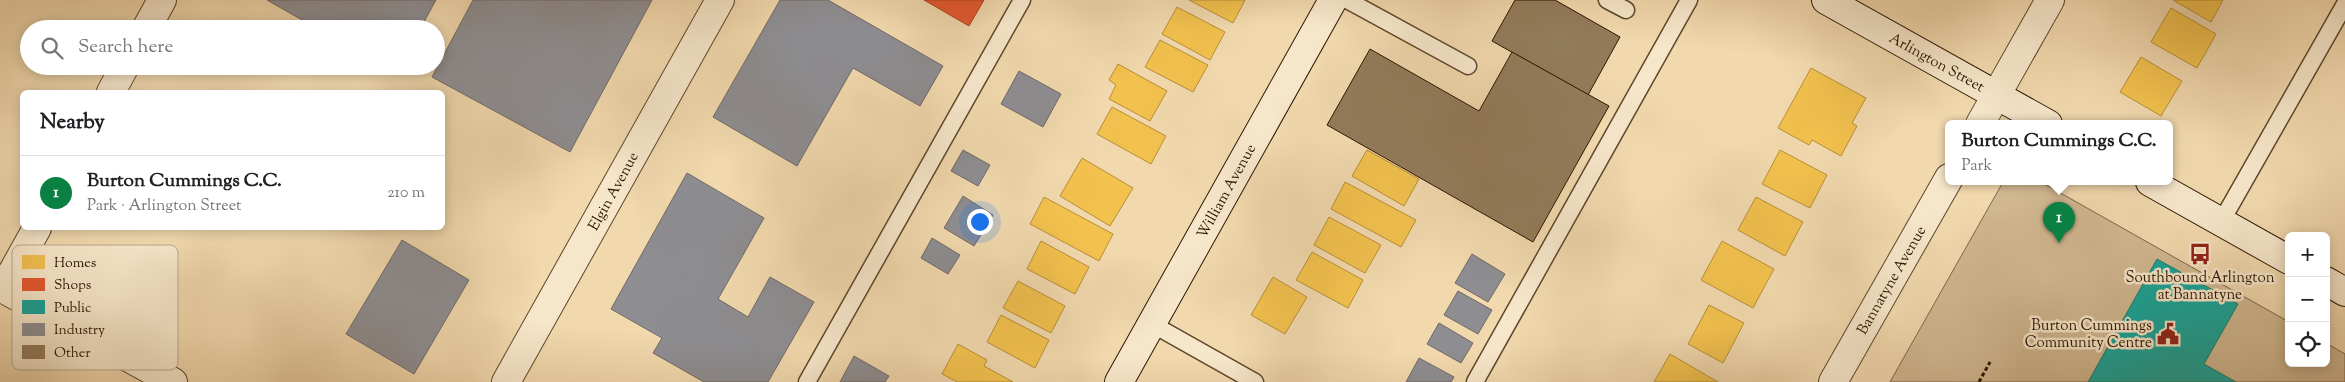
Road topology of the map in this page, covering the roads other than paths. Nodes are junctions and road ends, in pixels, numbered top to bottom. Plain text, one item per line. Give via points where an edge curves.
1 (162, 0) edge
2 (720, 0) edge
3 (1022, 0) edge
4 (1333, 0) edge
5 (1347, 0) edge
6 (1607, 0) edge
7 (1689, 0) edge
8 (1826, 0) edge
9 (2050, 0) edge
10 (2345, 4) edge
11 (1626, 10) dead end
12 (151, 20) edge
13 (1468, 66) dead end
14 (120, 75) edge
15 (112, 90) edge
16 (1996, 95) junction
17 (1982, 120) edge
18 (2041, 120) edge
19 (1945, 185) edge
20 (2155, 185) edge
21 (2221, 222) junction
22 (36, 230) edge
23 (27, 245) edge
24 (2285, 258) edge
25 (12, 271) edge
26 (2330, 283) edge
27 (2, 288) edge
28 (2345, 292) edge
29 (1152, 324) junction
30 (151, 370) edge
31 (173, 382) edge
32 (506, 382) edge
33 (806, 382) edge
34 (1119, 382) edge
35 (1255, 382) edge
36 (1475, 382) edge
37 (1834, 382) edge

1 - 12 street
2 - 32 street, Elgin Avenue
3 - 33 lane
4 - 29 street, William Avenue
5 - 13 lane
6 - 11 lane
7 - 36 lane
8 - 16 street, Arlington Street
9 - 16 street
10 - 21 lane
14 - 15 street
16 - 17 street
16 - 18 street, Arlington Street
19 - 37 street, Bannatyne Avenue
20 - 21 street
21 - 24 street
22 - 23 street
25 - 27 street
26 - 28 street
29 - 34 street, William Avenue
29 - 35 lane
30 - 31 street

